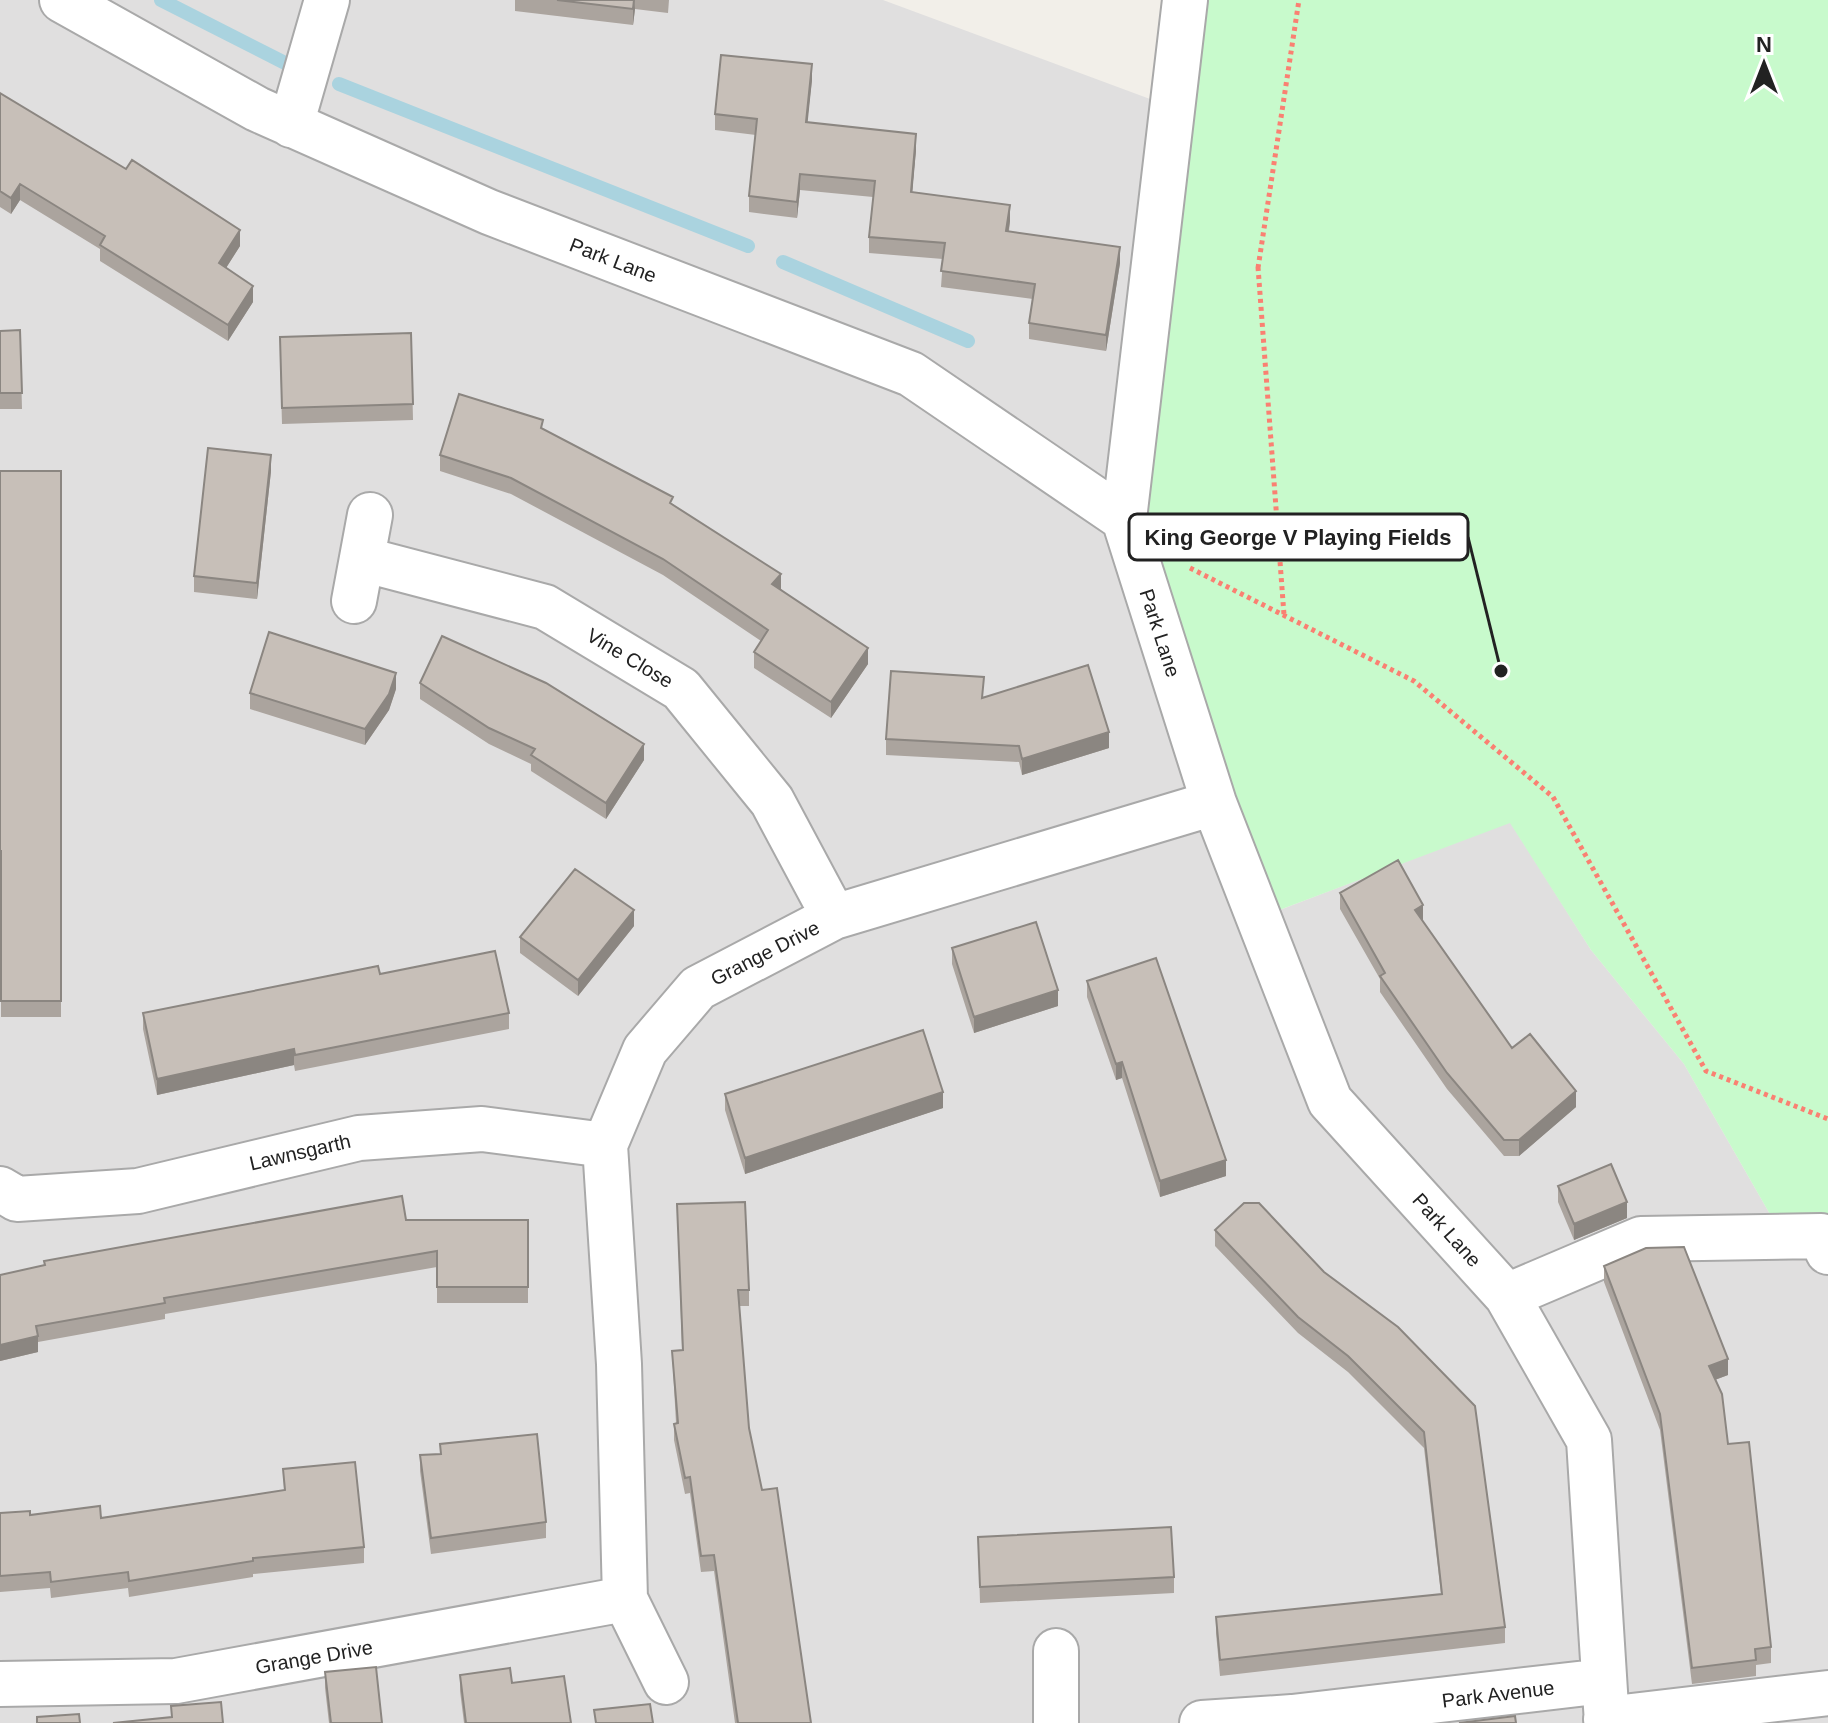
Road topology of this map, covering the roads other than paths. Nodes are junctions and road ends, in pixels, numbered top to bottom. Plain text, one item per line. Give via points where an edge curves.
1 (62, 0) edge
2 (327, 0) edge
3 (1185, 0) edge
4 (291, 125) junction
5 (370, 515) dead end
6 (1126, 528) junction
7 (362, 559) junction
8 (354, 601) dead end
9 (1214, 803) junction
10 (834, 917) junction
11 (605, 1145) junction
12 (0, 1189) edge
13 (1828, 1252) edge
14 (1507, 1296) junction
15 (625, 1599) junction
16 (1056, 1651) dead end
17 (666, 1682) dead end
18 (0, 1684) edge
19 (1828, 1693) edge
20 (1606, 1708) edge
21 (1056, 1723) edge
22 (1202, 1723) edge

1 - 4 street, Park Lane
2 - 4 street
3 - 6 street
4 - 6 street, Park Lane via 489,212 911,374
5 - 7 street
6 - 9 street, Park Lane
7 - 8 street
7 - 10 street, Vine Close via 545,607 681,689 772,801
9 - 10 street, Grange Drive
9 - 14 street, Park Lane via 1330,1101
10 - 11 street, Grange Drive via 698,988 645,1050
11 - 12 street, Lawnsgarth via 482,1129 359,1138 138,1191 17,1199
11 - 15 street, Grange Drive via 619,1364
13 - 14 street via 1821,1236 1641,1239
14 - 20 street, Park Lane via 1589,1440
15 - 17 street, Grange Drive
15 - 18 street, Grange Drive via 176,1681
16 - 21 street
19 - 20 street, Park Avenue
20 - 22 street, Park Avenue

